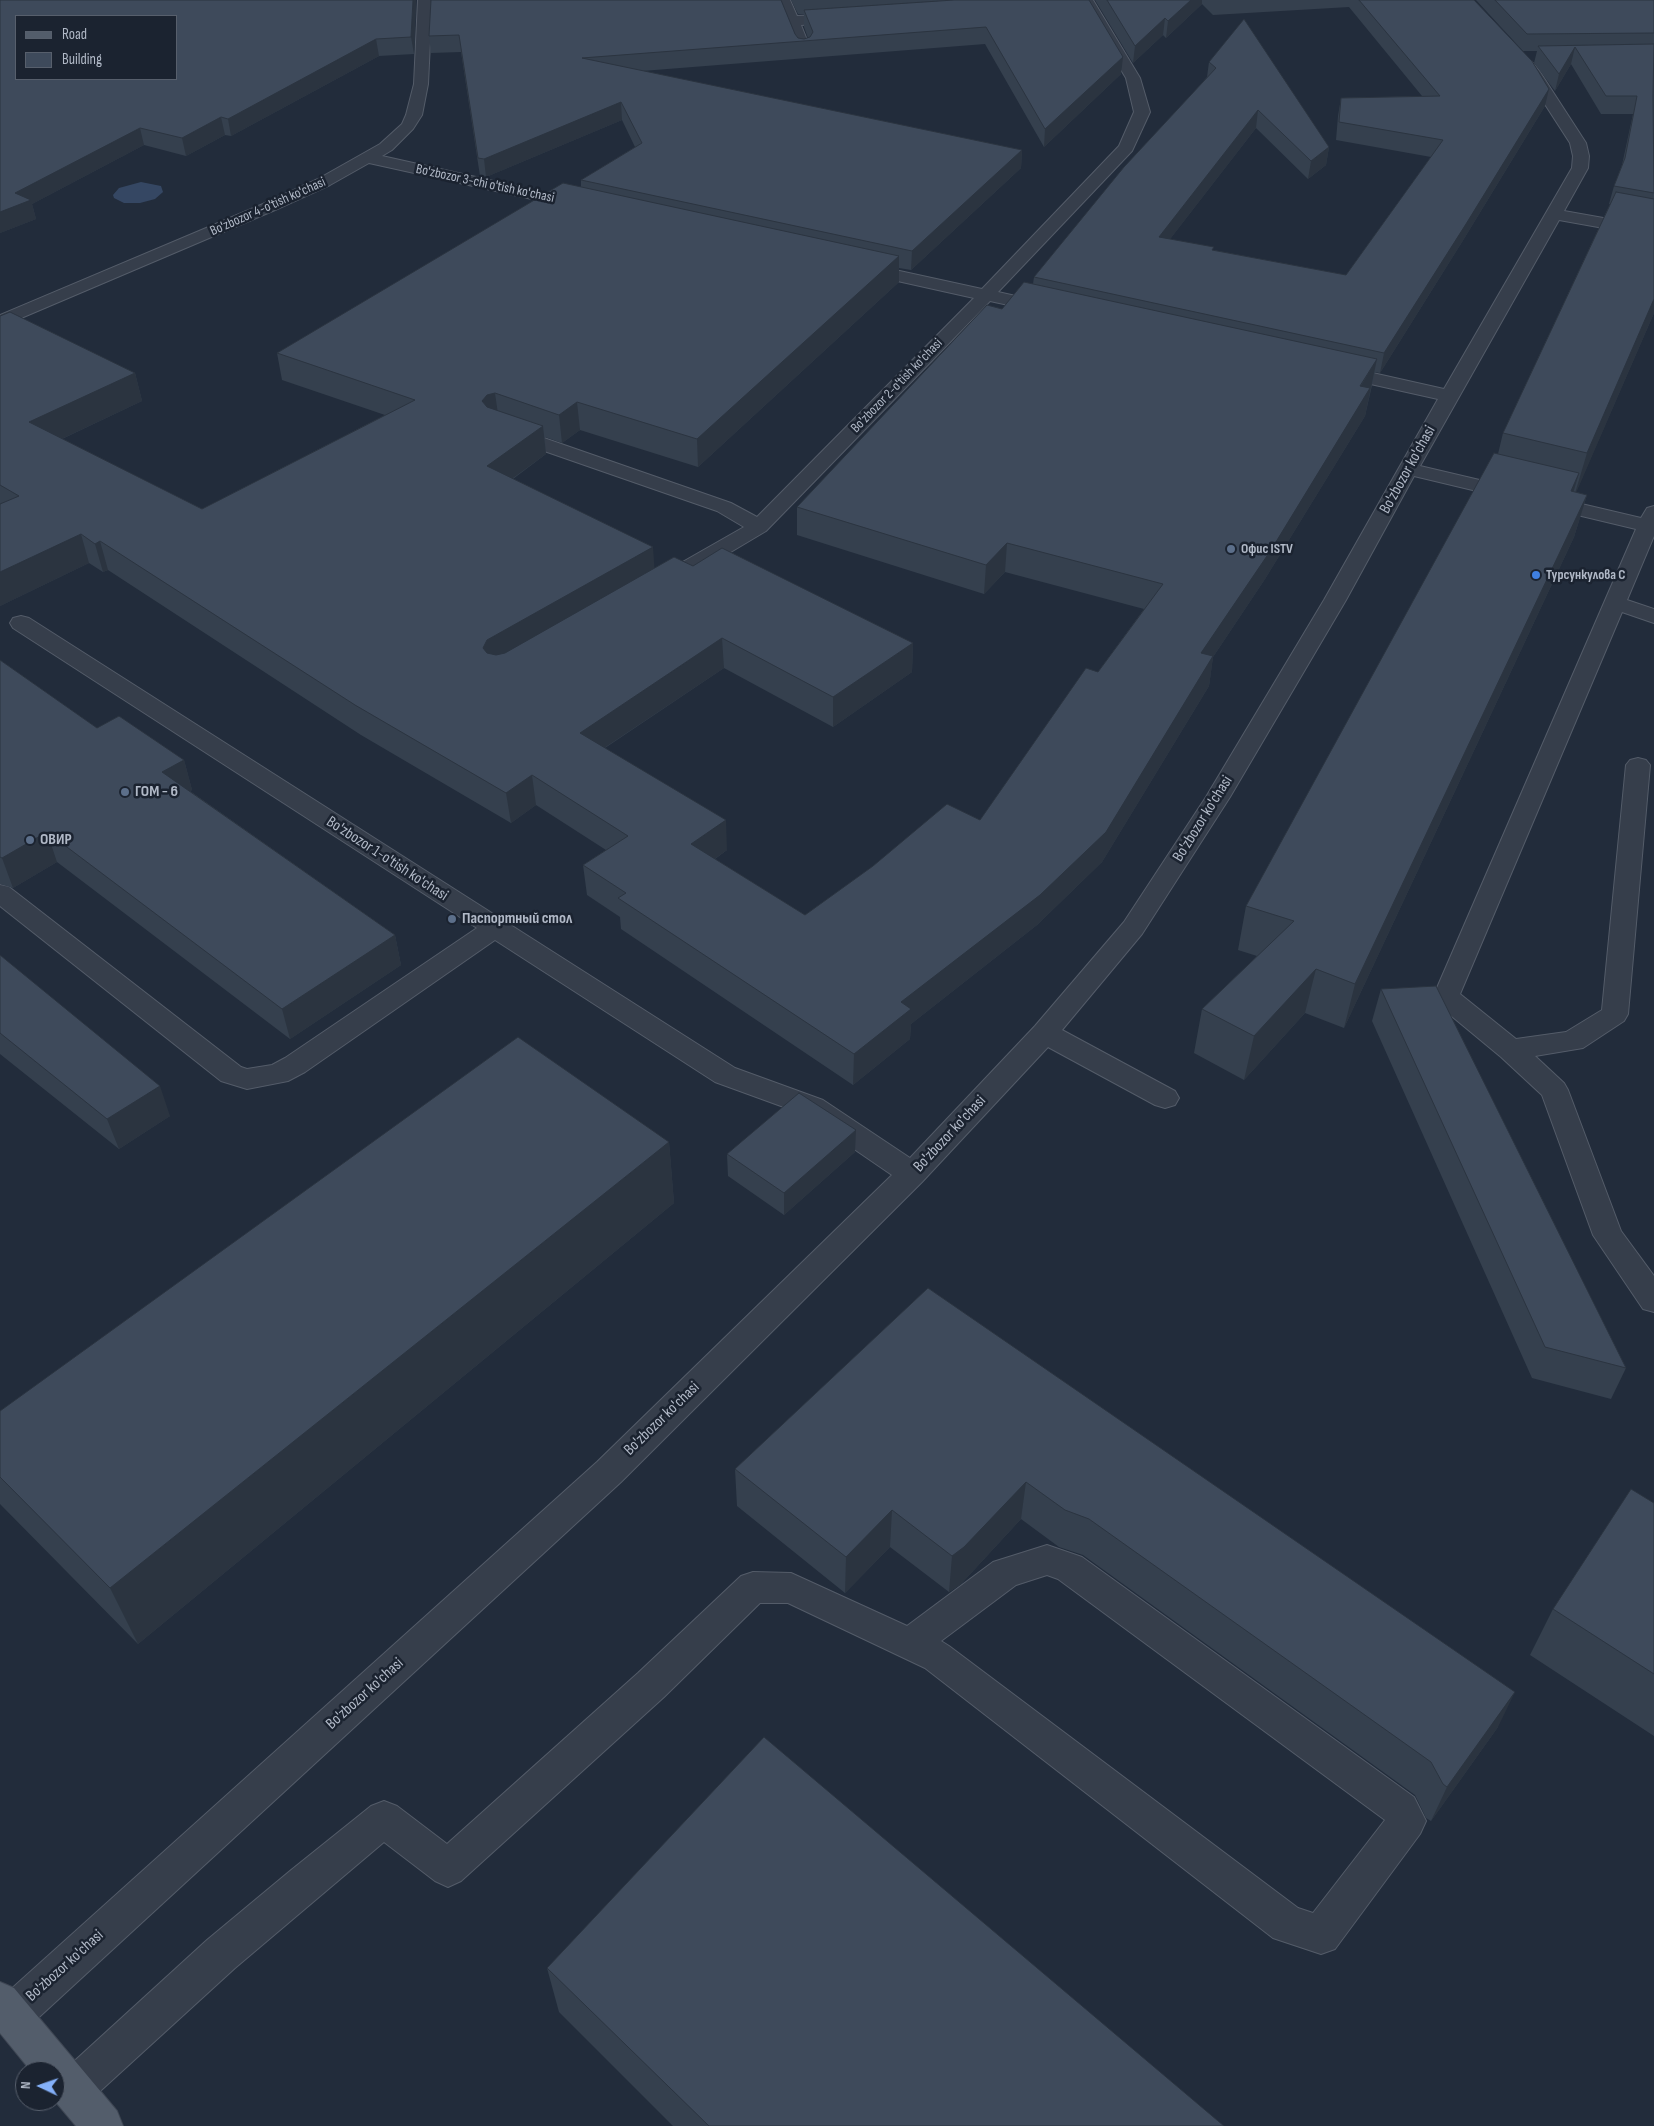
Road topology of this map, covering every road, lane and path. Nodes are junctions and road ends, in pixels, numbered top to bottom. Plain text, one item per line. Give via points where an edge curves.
1 (425, 0) edge
2 (783, 0) edge
3 (1087, 1) edge
4 (1068, 4) edge
5 (851, 17) edge
6 (792, 21) junction
7 (804, 50) dead end
8 (1539, 56) edge
9 (369, 158) junction
10 (593, 208) edge
11 (1554, 214) junction
12 (1654, 232) edge
13 (845, 264) edge
14 (986, 295) junction
15 (1062, 311) edge
16 (0, 322) edge
17 (1324, 368) edge
18 (1450, 396) junction
19 (498, 429) edge
20 (1408, 469) junction
21 (1651, 519) edge
22 (759, 527) junction
23 (646, 592) edge
24 (1615, 603) junction
25 (1654, 616) edge
26 (21, 623) dead end
27 (1638, 765) dead end
28 (0, 893) edge
29 (494, 928) junction
30 (1045, 1033) junction
31 (1511, 1050) junction
32 (1165, 1098) dead end
33 (912, 1174) junction
34 (1654, 1300) edge
35 (910, 1644) junction
36 (4, 2014) edge
37 (72, 2090) junction
38 (102, 2126) edge

1 - 9 street, Bo'zbozor 4-o'tish ko'chasi via 421,84 414,116 399,136
2 - 6 street
3 - 4 street
3 - 14 street, Bo'zbozor 2-o'tish ko'chasi via 1132,78 1142,112 1126,148
5 - 6 street
6 - 7 street
8 - 11 street, Bo'zbozor ko'chasi via 1519,56 1535,75 1578,143 1582,156 1580,168
9 - 10 street, Bo'zbozor 3-chi o'tish ko'chasi
9 - 16 street, Bo'zbozor 4-o'tish ko'chasi via 269,208
11 - 12 street
11 - 18 street, Bo'zbozor ko'chasi
13 - 14 street
14 - 15 street
14 - 22 street, Bo'zbozor 2-o'tish ko'chasi
17 - 18 street
18 - 20 street, Bo'zbozor ko'chasi
19 - 22 street via 724,507
20 - 21 street
20 - 30 street, Bo'zbozor ko'chasi via 1218,797 1133,928
21 - 24 street
22 - 23 street, Bo'zbozor 2-o'tish ko'chasi
24 - 25 street
24 - 31 street via 1446,997
26 - 29 street, Bo'zbozor 1-o'tish ko'chasi
27 - 31 street via 1615,1014 1573,1041
28 - 29 street via 231,1074 247,1079 278,1074 295,1065
29 - 33 street, Bo'zbozor 1-o'tish ko'chasi via 725,1075 814,1107
30 - 32 street
30 - 33 street, Bo'zbozor ko'chasi
31 - 34 street via 1554,1090 1608,1235
33 - 36 street, Bo'zbozor ko'chasi via 608,1472
35 - 35 street via 937,1657 1287,1924 1321,1935 1407,1820 1401,1810 1070,1568 1055,1562 1047,1560 1005,1573
35 - 37 street via 791,1588 754,1587 651,1685 448,1868 384,1818 221,1954
36 - 37 main road
37 - 38 main road

